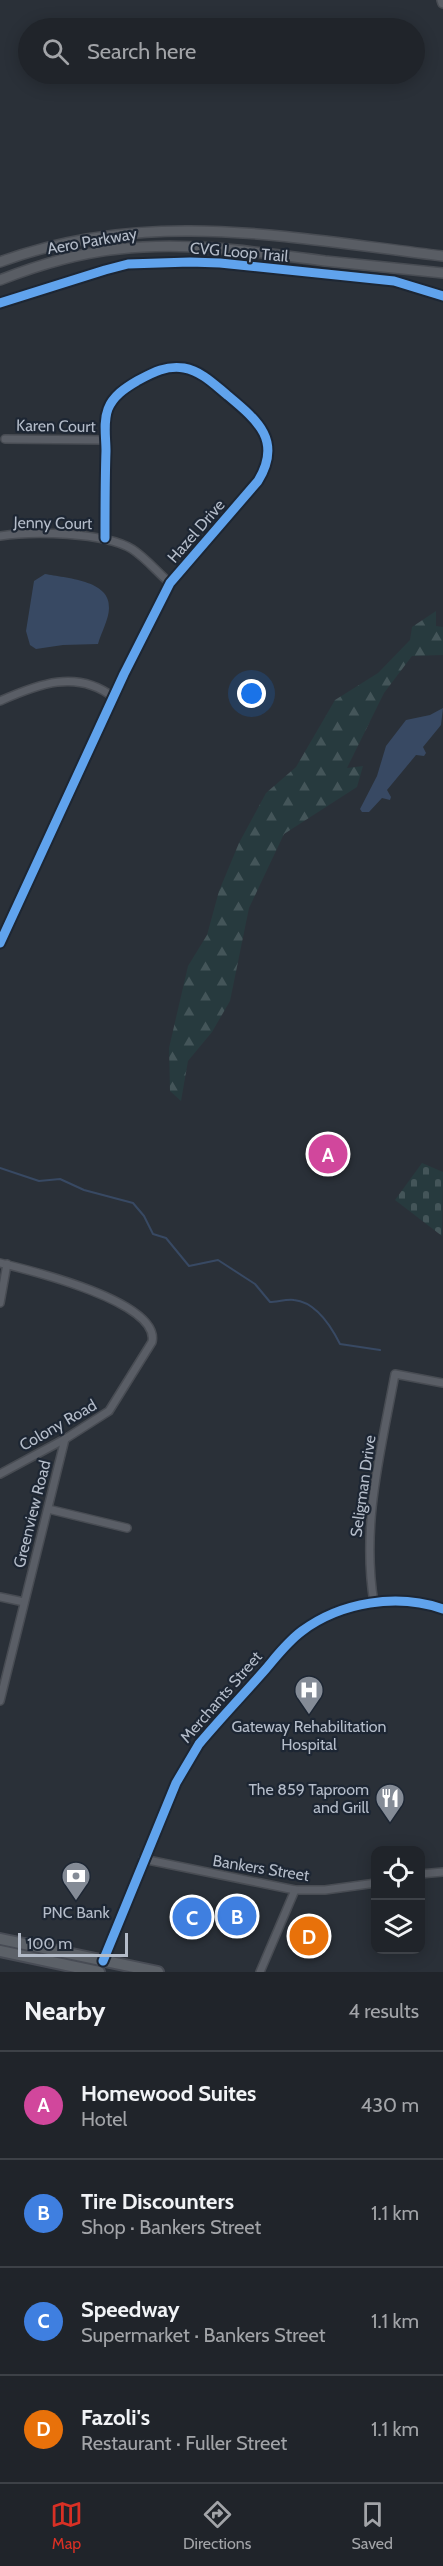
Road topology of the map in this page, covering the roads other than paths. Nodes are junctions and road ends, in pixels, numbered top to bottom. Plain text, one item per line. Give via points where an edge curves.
1 (443, 256) edge
2 (0, 262) edge
3 (443, 273) edge
4 (0, 280) edge
5 (5, 439) dead end
6 (106, 440) junction
7 (0, 536) edge
8 (105, 538) junction
9 (170, 584) junction
10 (113, 697) junction
11 (0, 700) edge
12 (0, 944) edge
13 (4, 1263) edge
14 (0, 1303) edge
15 (443, 1383) edge
16 (65, 1439) junction
17 (0, 1474) edge
18 (48, 1509) junction
19 (127, 1528) dead end
20 (0, 1597) edge
21 (24, 1602) junction
22 (374, 1603) junction
23 (443, 1609) edge
24 (0, 1701) edge
25 (143, 1859) junction
26 (443, 1872) edge
27 (425, 1874) edge
28 (371, 1883) edge
29 (295, 1890) junction
30 (0, 1939) edge
31 (0, 1952) edge
32 (103, 1961) junction
33 (99, 1972) edge
34 (158, 1972) edge
35 (260, 1972) edge

1 - 2 main road, Aero Parkway via 230,231 160,230 86,237
3 - 4 main road, Aero Parkway via 264,252 156,246 84,255
5 - 6 street, Karen Court
6 - 8 street, Hazel Drive
6 - 9 street, Hazel Drive via 108,410 120,393 155,372 174,367 195,371 208,379 255,418 264,432 268,457 258,481
7 - 8 street, Jenny Court
8 - 9 street, Hazel Drive via 132,549
9 - 10 street, Hazel Drive
10 - 11 street via 78,680
10 - 12 street, Hazel Drive
13 - 14 street
13 - 16 street, Colony Road via 84,1287 135,1313 152,1329 153,1342 110,1411
15 - 22 street, Seligman Drive via 395,1374 370,1512 368,1544
16 - 17 street, Colony Road
16 - 18 street, Greenview Road
18 - 19 street
18 - 21 street, Greenview Road
20 - 21 street
21 - 24 street, Greenview Road
22 - 23 street, Merchants Street via 413,1602
22 - 25 street, Merchants Street via 326,1616 283,1649 187,1761
25 - 29 street, Bankers Street
25 - 32 street, Merchants Street
26 - 27 street
28 - 29 street, Bankers Street
29 - 35 street
30 - 32 main road
31 - 33 main road
32 - 34 main road

